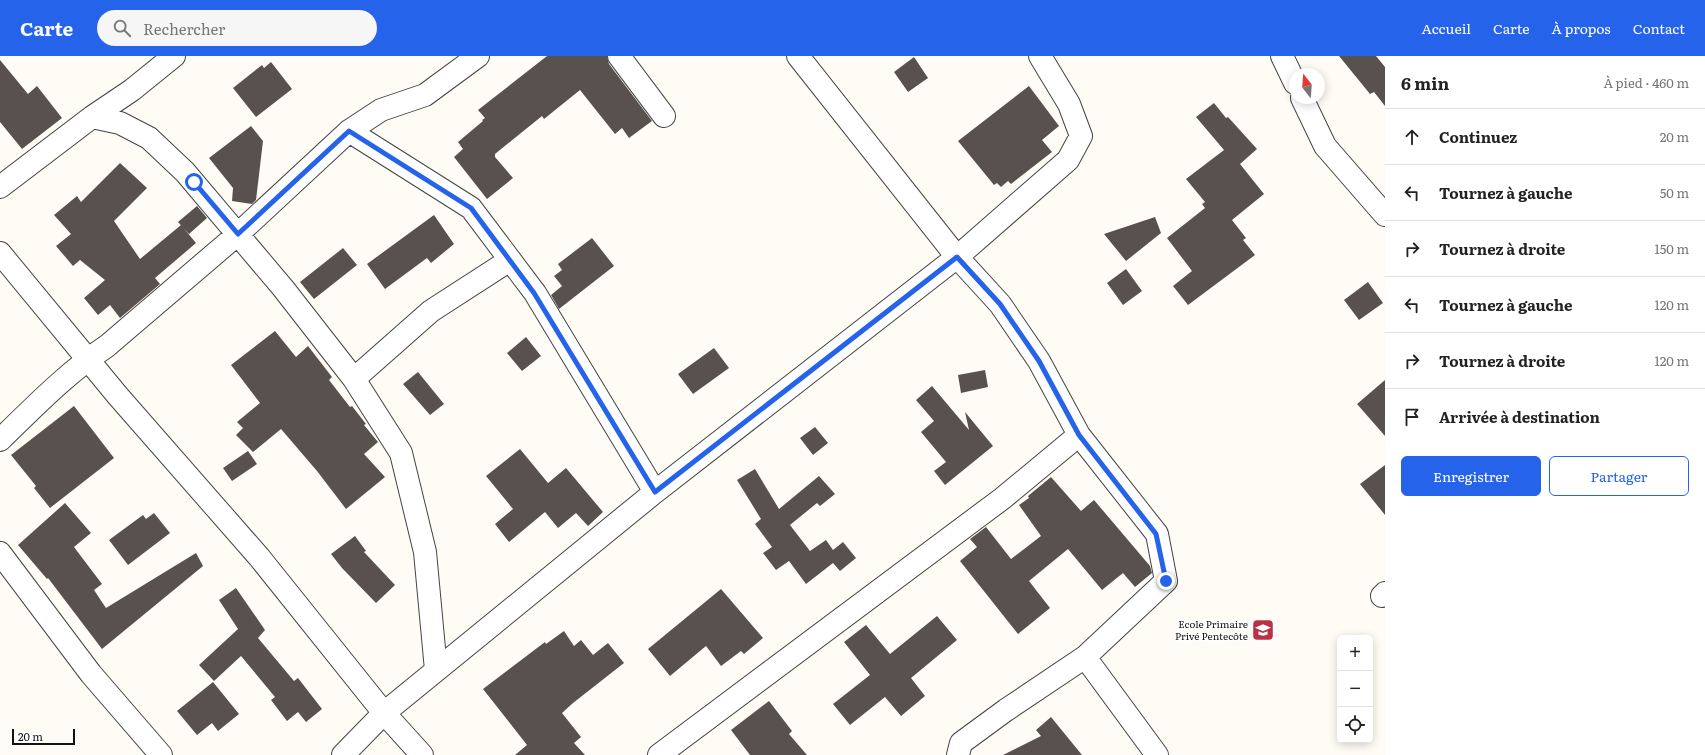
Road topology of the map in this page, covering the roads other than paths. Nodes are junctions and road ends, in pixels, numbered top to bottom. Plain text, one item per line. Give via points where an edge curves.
1 (174, 56) edge
2 (478, 56) edge
3 (619, 56) edge
4 (798, 56) edge
5 (1040, 56) edge
6 (1282, 56) edge
7 (1289, 71) edge
8 (1305, 104) edge
9 (664, 116) dead end
10 (92, 117) junction
11 (349, 131) junction
12 (5, 180) edge
13 (1385, 215) edge
14 (238, 234) junction
15 (0, 253) edge
16 (957, 257) junction
17 (510, 260) junction
18 (88, 359) junction
19 (354, 379) junction
20 (1079, 435) junction
21 (0, 440) edge
22 (655, 492) junction
23 (0, 553) edge
24 (1084, 657) junction
25 (436, 670) junction
26 (384, 713) junction
27 (161, 755) edge
28 (343, 755) edge
29 (422, 755) edge
30 (659, 755) edge
31 (958, 755) edge
32 (1157, 755) edge

1 - 10 street via 132,90
2 - 11 street via 425,94 381,110
3 - 9 street
4 - 16 street
5 - 16 street via 1070,104 1081,136 1068,160
6 - 7 street
8 - 13 street via 1325,146
10 - 12 street
10 - 14 street via 120,123 149,138 185,172
11 - 14 street
11 - 17 street via 471,208
14 - 18 street via 107,346
14 - 19 street
15 - 18 street
16 - 20 street via 1000,304 1039,361
16 - 22 street
17 - 19 street via 431,311
17 - 22 street via 534,293
18 - 21 street
18 - 26 street via 259,557
19 - 25 street via 401,453 425,552
20 - 24 street via 1156,534 1166,581
20 - 30 street via 996,502
22 - 25 street
23 - 27 street via 91,674
24 - 31 street via 961,743
24 - 32 street
25 - 26 street
26 - 28 street
26 - 29 street

